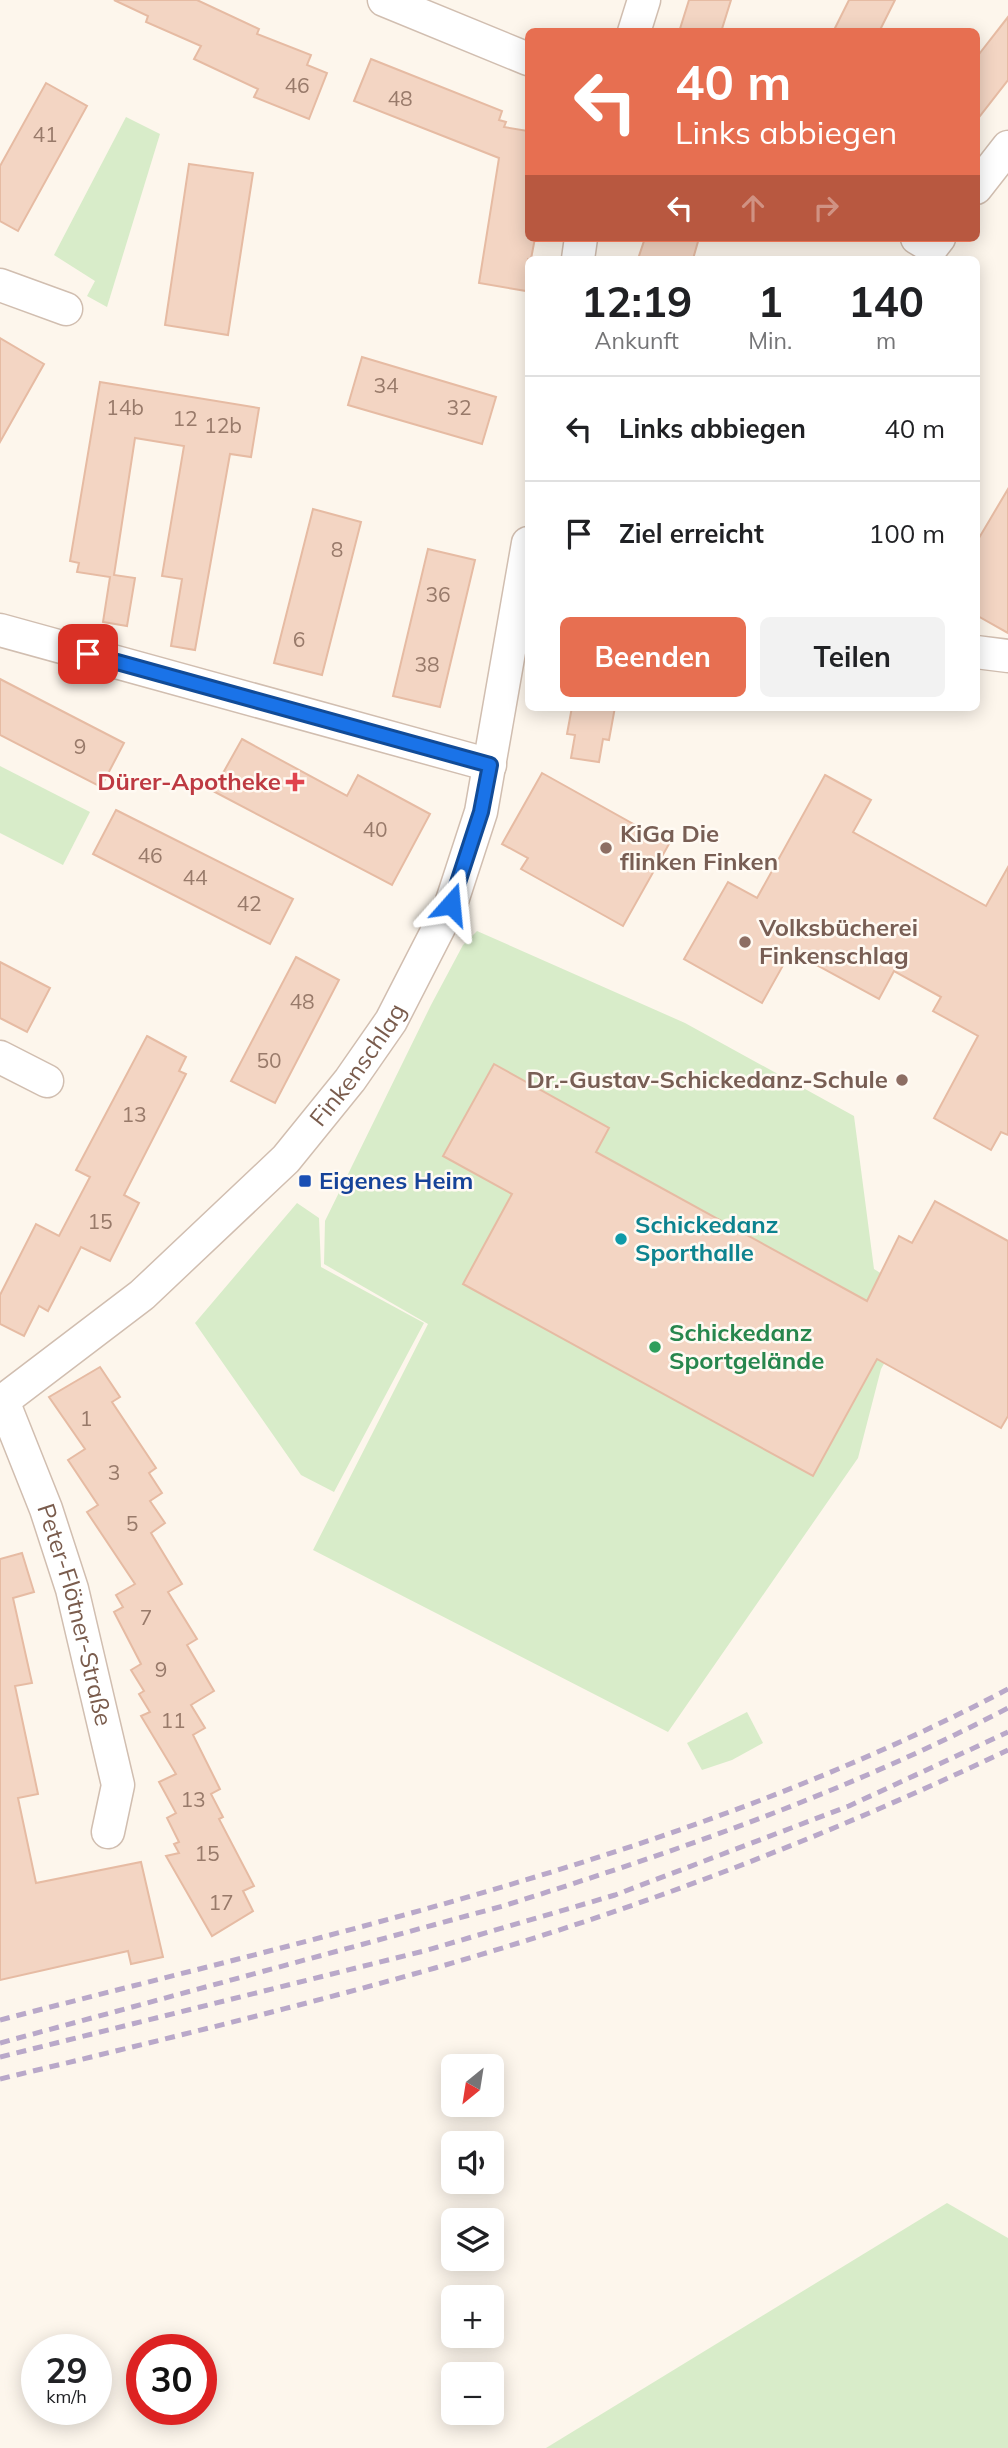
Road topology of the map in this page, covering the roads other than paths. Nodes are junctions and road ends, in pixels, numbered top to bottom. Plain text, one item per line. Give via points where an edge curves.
1 (384, 0) edge
2 (644, 0) edge
3 (635, 28) edge
4 (525, 58) edge
5 (1008, 147) edge
6 (980, 183) edge
7 (0, 285) edge
8 (66, 309) dead end
9 (524, 605) edge
10 (0, 630) edge
11 (980, 652) edge
12 (1008, 656) edge
13 (490, 765) junction
14 (0, 1057) edge
15 (47, 1081) dead end
16 (2, 1402) edge
17 (108, 1832) dead end

1 - 4 street
2 - 3 street
5 - 6 street
7 - 8 street
9 - 13 street, Finkenschlag
10 - 13 street
11 - 12 street
13 - 16 street, Finkenschlag via 481,812 451,904 391,1021 350,1080 286,1159 142,1295
14 - 15 street
16 - 17 street, Peter-Flötner-Straße via 46,1509 72,1589 118,1785

